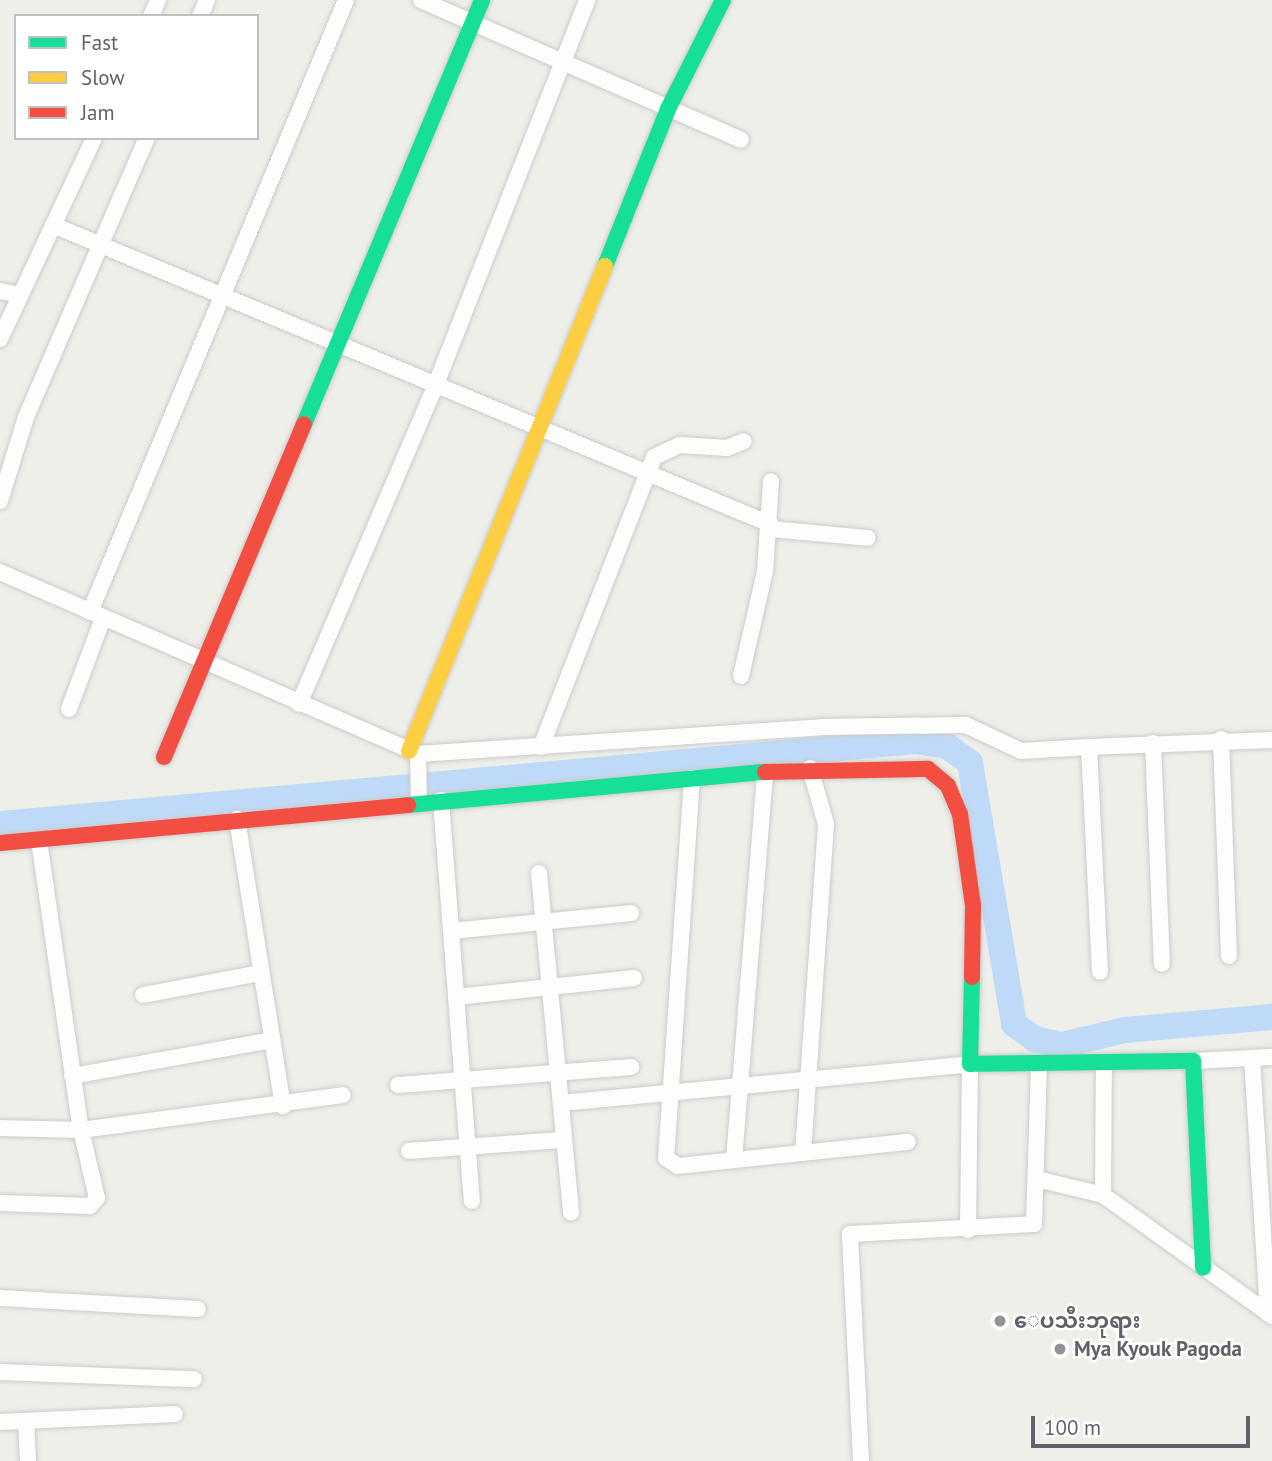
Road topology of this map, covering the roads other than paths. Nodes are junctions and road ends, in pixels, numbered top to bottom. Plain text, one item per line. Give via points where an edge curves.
1 (346, 0) edge
2 (421, 0) edge
3 (482, 0) edge
4 (587, 0) edge
5 (723, 0) edge
6 (474, 22) junction
7 (563, 63) junction
8 (668, 109) junction
9 (93, 140) edge
10 (146, 140) edge
11 (741, 140) dead end
12 (53, 225) junction
13 (97, 245) junction
14 (0, 291) edge
15 (20, 295) junction
16 (222, 296) junction
17 (0, 339) edge
18 (336, 342) junction
19 (436, 384) junction
20 (540, 429) junction
21 (744, 441) dead end
22 (644, 476) junction
23 (771, 481) dead end
24 (0, 501) edge
25 (770, 526) junction
26 (868, 538) dead end
27 (0, 572) edge
28 (96, 615) junction
29 (200, 660) junction
30 (741, 676) dead end
31 (299, 704) junction
32 (69, 709) dead end
33 (1221, 739) junction
34 (1272, 740) edge
35 (1153, 743) junction
36 (541, 747) junction
37 (1089, 747) junction
38 (164, 757) dead end
39 (415, 758) junction
40 (810, 768) junction
41 (765, 772) junction
42 (692, 778) junction
43 (419, 799) junction
44 (442, 800) junction
45 (237, 819) junction
46 (39, 840) junction
47 (0, 843) edge
48 (539, 873) dead end
49 (631, 913) dead end
50 (543, 922) junction
51 (452, 931) junction
52 (1229, 956) dead end
53 (1162, 964) dead end
54 (1100, 972) dead end
55 (261, 973) junction
56 (634, 978) dead end
57 (549, 986) junction
58 (143, 995) dead end
59 (456, 996) junction
60 (272, 1040) junction
61 (1272, 1057) edge
62 (1252, 1058) junction
63 (1193, 1061) junction
64 (1104, 1062) junction
65 (1039, 1064) junction
66 (970, 1065) junction
67 (631, 1067) dead end
68 (559, 1072) junction
69 (72, 1076) junction
70 (463, 1079) junction
71 (808, 1081) junction
72 (398, 1085) dead end
73 (739, 1088) junction
74 (670, 1093) junction
75 (343, 1095) dead end
76 (561, 1103) junction
77 (283, 1106) junction
78 (0, 1128) edge
79 (81, 1130) junction
80 (564, 1140) junction
81 (908, 1142) dead end
82 (468, 1146) junction
83 (409, 1151) dead end
84 (803, 1153) junction
85 (734, 1160) junction
86 (1038, 1179) junction
87 (1103, 1195) junction
88 (472, 1201) dead end
89 (0, 1203) edge
90 (571, 1212) dead end
91 (968, 1230) junction
92 (1203, 1268) junction
93 (0, 1298) edge
94 (198, 1309) dead end
95 (1270, 1315) edge
96 (0, 1372) edge
97 (194, 1379) dead end
98 (174, 1414) dead end
99 (26, 1421) junction
100 (0, 1422) edge
101 (28, 1461) edge
102 (862, 1461) edge

1 - 16 street
2 - 6 street
3 - 6 street
4 - 7 street
5 - 8 street
6 - 7 street
6 - 18 street
7 - 8 street
7 - 19 street
8 - 11 street
8 - 20 street
9 - 12 street
10 - 13 street
12 - 13 street
12 - 15 street
13 - 16 street
13 - 24 street via 26,417
14 - 15 street
15 - 17 street
16 - 18 street
16 - 28 street
18 - 19 street
18 - 29 street
19 - 20 street
19 - 31 street
20 - 22 street
20 - 39 street
21 - 22 street via 727,448 692,444 661,449
22 - 25 street
22 - 36 street
23 - 25 street
25 - 26 street
25 - 30 street
27 - 28 street
28 - 29 street
28 - 32 street
29 - 31 street
29 - 38 street
31 - 39 street
33 - 34 street
33 - 35 street
33 - 52 street
35 - 37 street
35 - 53 street
36 - 37 street via 821,727 966,725 1021,751
36 - 39 street
37 - 54 street
39 - 43 street
40 - 41 street
40 - 66 street via 895,764 928,769 948,786 960,814 973,905
40 - 71 street via 825,824
41 - 42 street
41 - 73 street
42 - 44 street
42 - 74 street
43 - 44 street
43 - 45 street
44 - 51 street
45 - 46 street
45 - 55 street
46 - 47 street
46 - 69 street
48 - 50 street
49 - 50 street
50 - 51 street
50 - 57 street
51 - 59 street
55 - 58 street
55 - 60 street
56 - 57 street
57 - 59 street
57 - 68 street
59 - 70 street
60 - 69 street
60 - 77 street
61 - 62 street
62 - 63 street
62 - 95 street
63 - 64 street
63 - 92 street
64 - 65 street
64 - 87 street
65 - 66 street
65 - 86 street
66 - 71 street
66 - 91 street
67 - 68 street
68 - 70 street
68 - 76 street
69 - 79 street
70 - 72 street
70 - 82 street
71 - 73 street
71 - 84 street
73 - 74 street
73 - 85 street
74 - 76 street
74 - 85 street via 666,1158 671,1164
75 - 77 street
76 - 80 street
77 - 79 street
78 - 79 street
79 - 89 street via 95,1173 92,1204
80 - 82 street
80 - 90 street
81 - 84 street
82 - 83 street
82 - 88 street
84 - 85 street
86 - 87 street
86 - 91 street via 1037,1216 1030,1228
87 - 92 street
91 - 102 street via 850,1234
92 - 95 street
93 - 94 street
96 - 97 street
98 - 99 street
99 - 100 street
99 - 101 street

